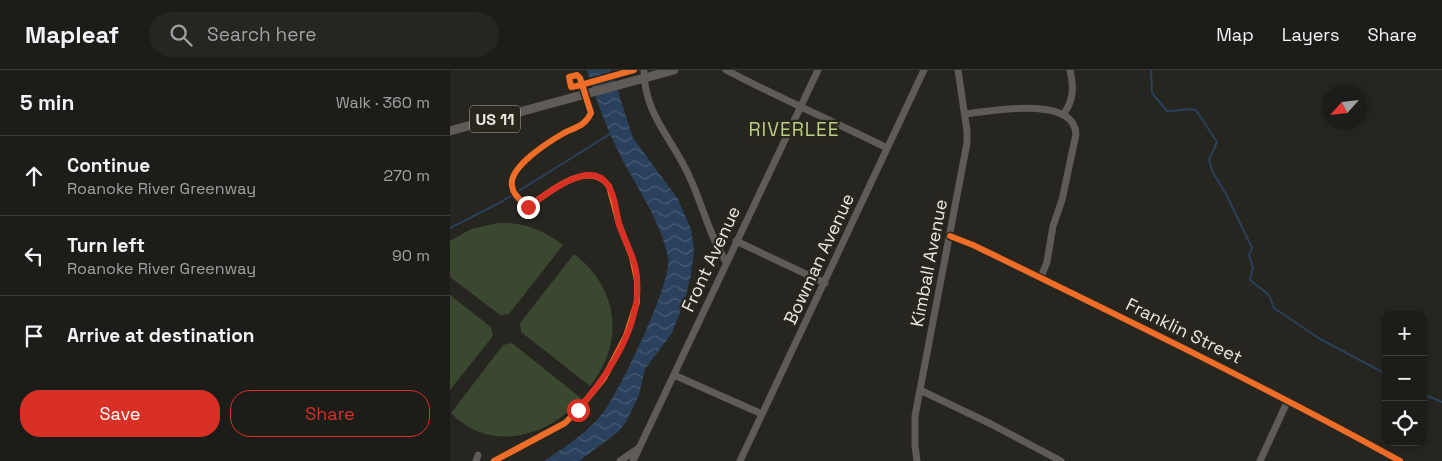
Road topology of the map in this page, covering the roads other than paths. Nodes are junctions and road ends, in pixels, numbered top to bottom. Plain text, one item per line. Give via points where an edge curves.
1 (674, 70) edge
2 (726, 70) edge
3 (818, 70) edge
4 (924, 70) edge
5 (958, 70) edge
6 (1070, 70) edge
7 (644, 74) edge
8 (800, 106) junction
9 (965, 114) junction
10 (1063, 115) junction
11 (450, 131) edge
12 (887, 148) junction
13 (950, 236) junction
14 (736, 241) junction
15 (726, 262) junction
16 (1041, 277) junction
17 (825, 283) junction
18 (674, 375) junction
19 (920, 390) junction
20 (1288, 400) junction
21 (762, 414) junction
22 (640, 448) junction
23 (1050, 458) edge
24 (620, 461) edge
25 (633, 461) edge
26 (740, 461) edge
27 (917, 461) edge
28 (1061, 461) edge
29 (1260, 461) edge
30 (1400, 461) edge

1 - 7 main road, US 11
2 - 8 street
3 - 8 street, Front Avenue
4 - 12 street, Bowman Avenue
5 - 9 street, Kimball Avenue
6 - 10 street via 1073,94
7 - 11 main road, US 11 via 632,83
7 - 15 street via 649,104 684,164 712,237
8 - 12 street
8 - 14 street, Front Avenue
9 - 10 street via 1030,108
9 - 13 street, Kimball Avenue via 967,143
10 - 16 street via 1073,122 1076,134
12 - 17 street, Bowman Avenue
13 - 16 street, Franklin Street
13 - 19 street, Kimball Avenue
14 - 15 street, Front Avenue
14 - 17 street
15 - 18 street, Front Avenue
16 - 20 street, Franklin Street
17 - 21 street, Bowman Avenue
18 - 21 street
18 - 22 street, Front Avenue
19 - 23 street via 991,424
19 - 27 street, Kimball Avenue via 915,432
20 - 29 street
20 - 30 street, Franklin Street
21 - 26 street, Bowman Avenue
22 - 24 street
22 - 25 street, Front Avenue
23 - 28 street

